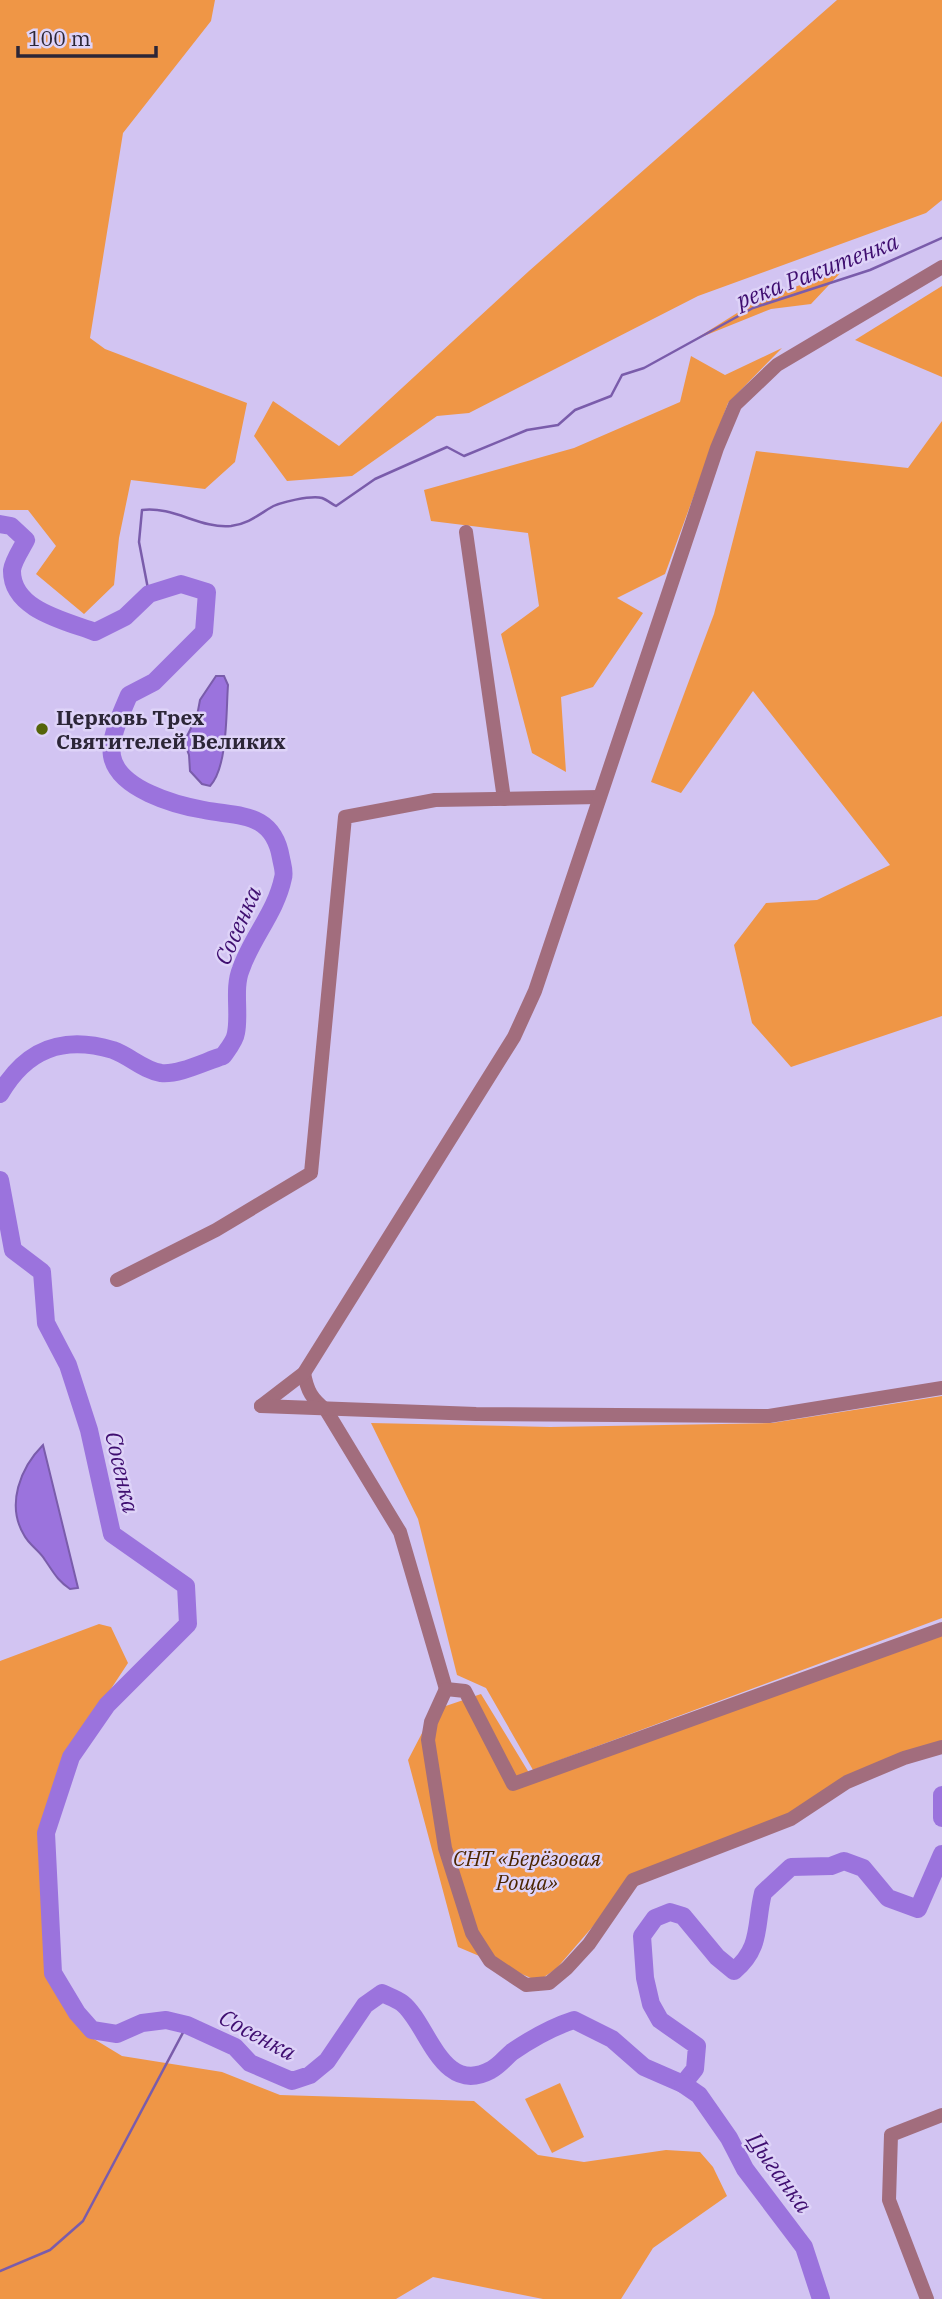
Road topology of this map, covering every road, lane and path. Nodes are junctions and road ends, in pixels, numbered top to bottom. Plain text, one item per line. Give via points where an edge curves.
1 (942, 267) edge
2 (466, 532) dead end
3 (599, 797) junction
4 (504, 799) junction
5 (117, 1280) dead end
6 (304, 1373) junction
7 (942, 1388) edge
8 (326, 1410) junction
9 (942, 1629) edge
10 (446, 1689) junction
11 (942, 1747) edge
12 (942, 2115) edge
13 (927, 2299) edge

1 - 3 street via 776,365 735,405
2 - 4 street
3 - 4 street
3 - 6 street via 535,991 514,1037
4 - 5 street via 435,800 345,817 311,1173 216,1230
6 - 8 street via 307,1389
6 - 8 street via 261,1406
7 - 8 street via 769,1416
8 - 10 street via 400,1532
9 - 10 street via 513,1784 466,1691
10 - 11 street via 428,1740 446,1848 471,1933 490,1961 526,1985 549,1983 567,1968 633,1880 791,1819 847,1782
12 - 13 street via 891,2135 889,2200

